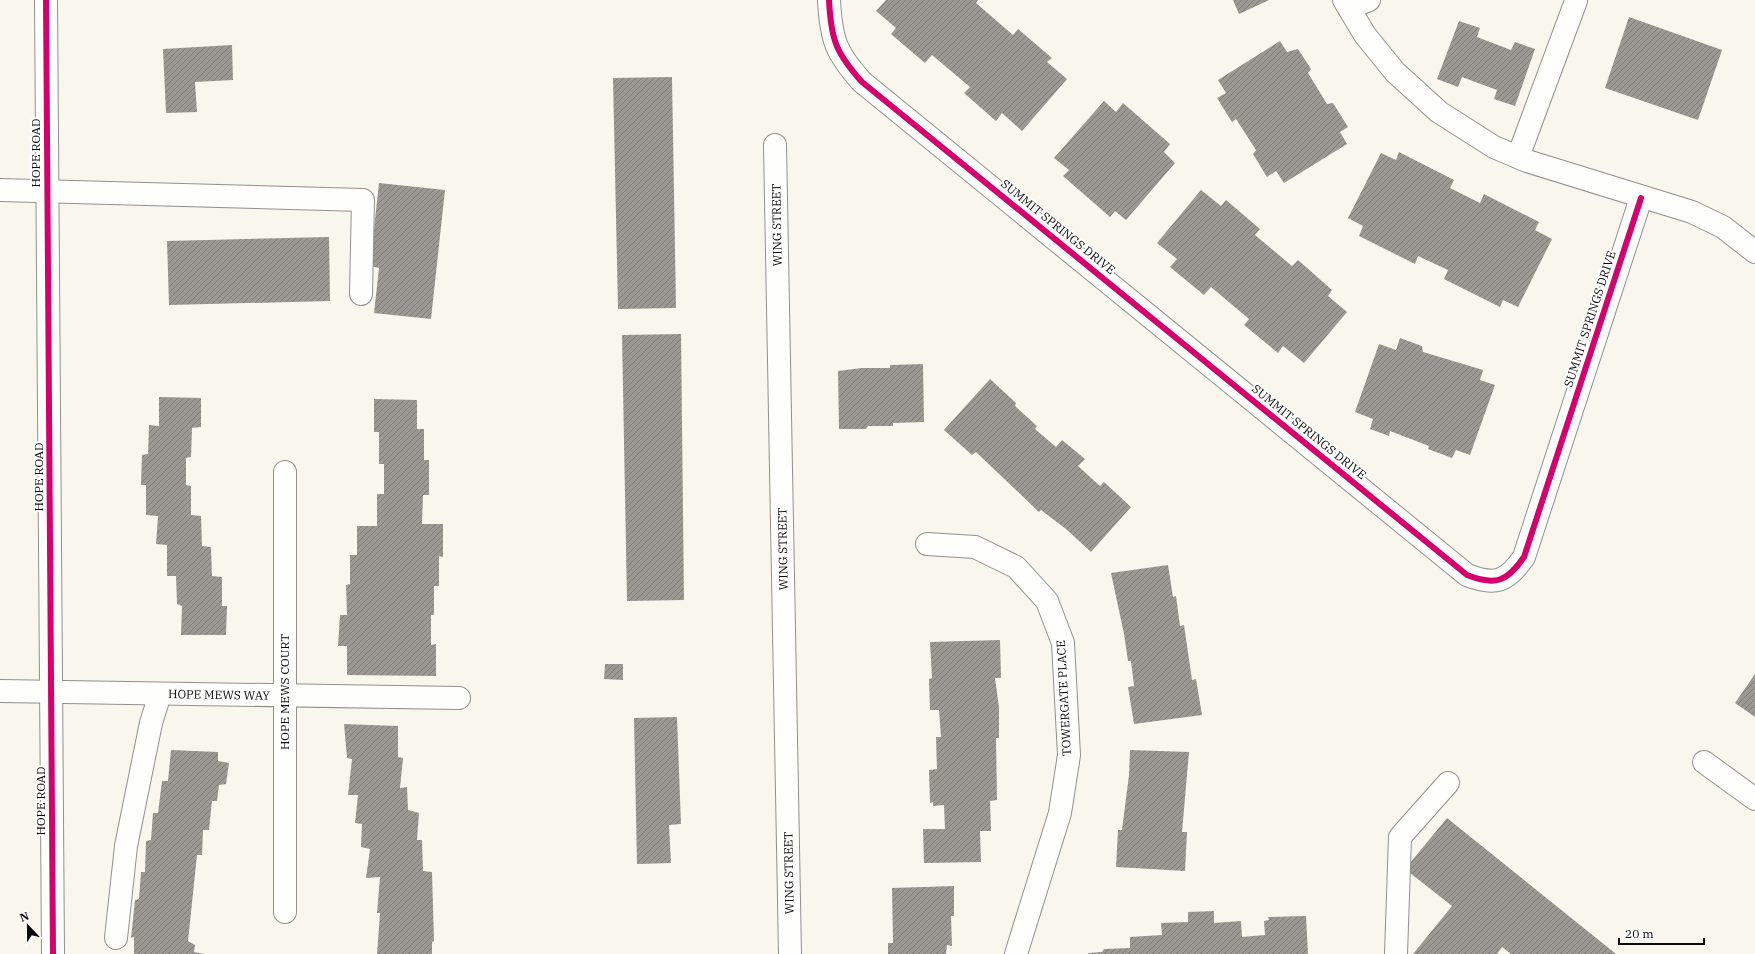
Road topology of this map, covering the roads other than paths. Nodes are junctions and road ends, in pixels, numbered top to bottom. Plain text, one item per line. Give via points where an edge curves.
1 (46, 0) edge
2 (829, 0) edge
3 (1576, 1) edge
4 (1354, 3) edge
5 (775, 145) dead end
6 (1518, 157) junction
7 (0, 190) edge
8 (48, 191) junction
9 (1642, 198) junction
10 (1755, 252) edge
11 (361, 294) dead end
12 (285, 472) dead end
13 (927, 544) dead end
14 (0, 691) edge
15 (52, 692) junction
16 (160, 694) junction
17 (285, 696) junction
18 (459, 698) dead end
19 (1704, 762) dead end
20 (1448, 784) dead end
21 (1755, 799) edge
22 (285, 912) dead end
23 (116, 938) dead end
24 (54, 954) edge
25 (790, 954) edge
26 (1016, 954) edge
27 (1396, 954) edge

1 - 8 street, HOPE ROAD
2 - 9 street, SUMMIT SPRINGS DRIVE via 835,44 846,64 862,82 1467,575 1484,582 1500,580 1514,572 1524,557
3 - 6 street
4 - 6 street via 1366,35 1395,72 1439,112 1494,147
5 - 25 street, WING STREET
6 - 9 street
7 - 8 street
8 - 11 street via 363,200
8 - 15 street, HOPE ROAD
9 - 10 street via 1692,212 1723,227
12 - 17 street, HOPE MEWS COURT
13 - 26 street, TOWERGATE PLACE via 975,547 1016,567 1047,601 1063,643 1069,755 1060,813
14 - 15 street, HOPE MEWS WAY
15 - 16 street, HOPE MEWS WAY
15 - 24 street, HOPE ROAD
16 - 17 street, HOPE MEWS WAY
16 - 23 street via 151,724 126,846
17 - 18 street, HOPE MEWS WAY
17 - 22 street, HOPE MEWS COURT
19 - 21 street
20 - 27 street via 1400,837

